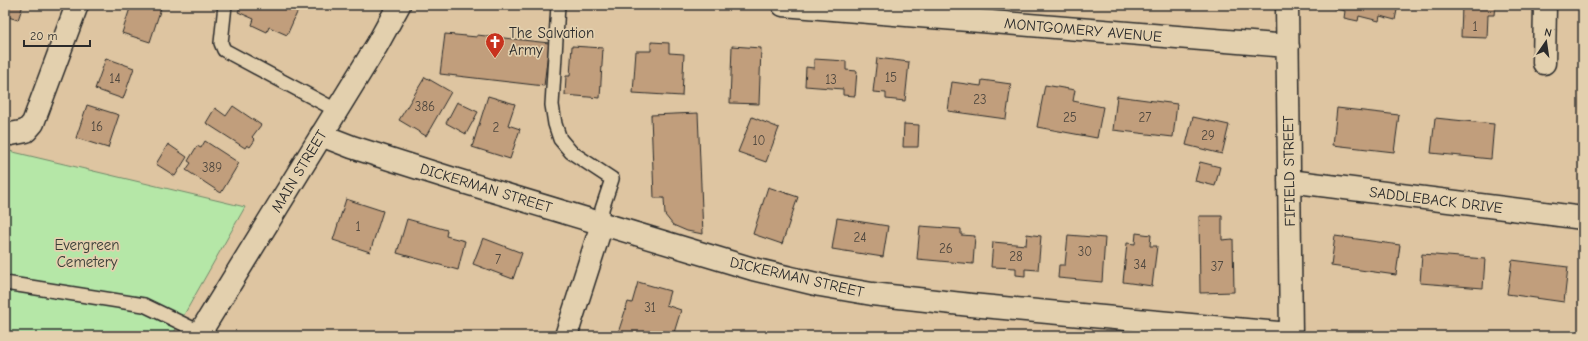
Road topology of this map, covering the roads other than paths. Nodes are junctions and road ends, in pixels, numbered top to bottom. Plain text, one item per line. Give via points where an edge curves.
1 (77, 5) edge
2 (225, 5) edge
3 (399, 5) edge
4 (558, 5) edge
5 (783, 5) edge
6 (1287, 5) edge
7 (1545, 5) edge
8 (1288, 46) junction
9 (1544, 64) dead end
10 (336, 110) junction
11 (15, 132) edge
12 (321, 135) junction
13 (1289, 181) junction
14 (1583, 218) edge
15 (602, 224) junction
16 (5, 283) edge
17 (199, 334) edge
18 (1291, 335) edge
19 (566, 336) edge

1 - 11 street via 33,123
2 - 10 lane via 221,43 224,50
3 - 10 street, MAIN STREET
4 - 15 lane via 552,105 555,124 560,139 571,152 612,179 602,209
5 - 8 street, MONTGOMERY AVENUE
6 - 8 street, FIFIELD STREET
7 - 9 street
8 - 13 street, FIFIELD STREET
10 - 12 street, MAIN STREET
12 - 15 street, DICKERMAN STREET via 352,147
12 - 17 street, MAIN STREET
13 - 14 street, SADDLEBACK DRIVE
13 - 18 street, FIFIELD STREET
15 - 18 street, DICKERMAN STREET via 753,269 872,294
15 - 19 street
16 - 17 lane via 144,305

